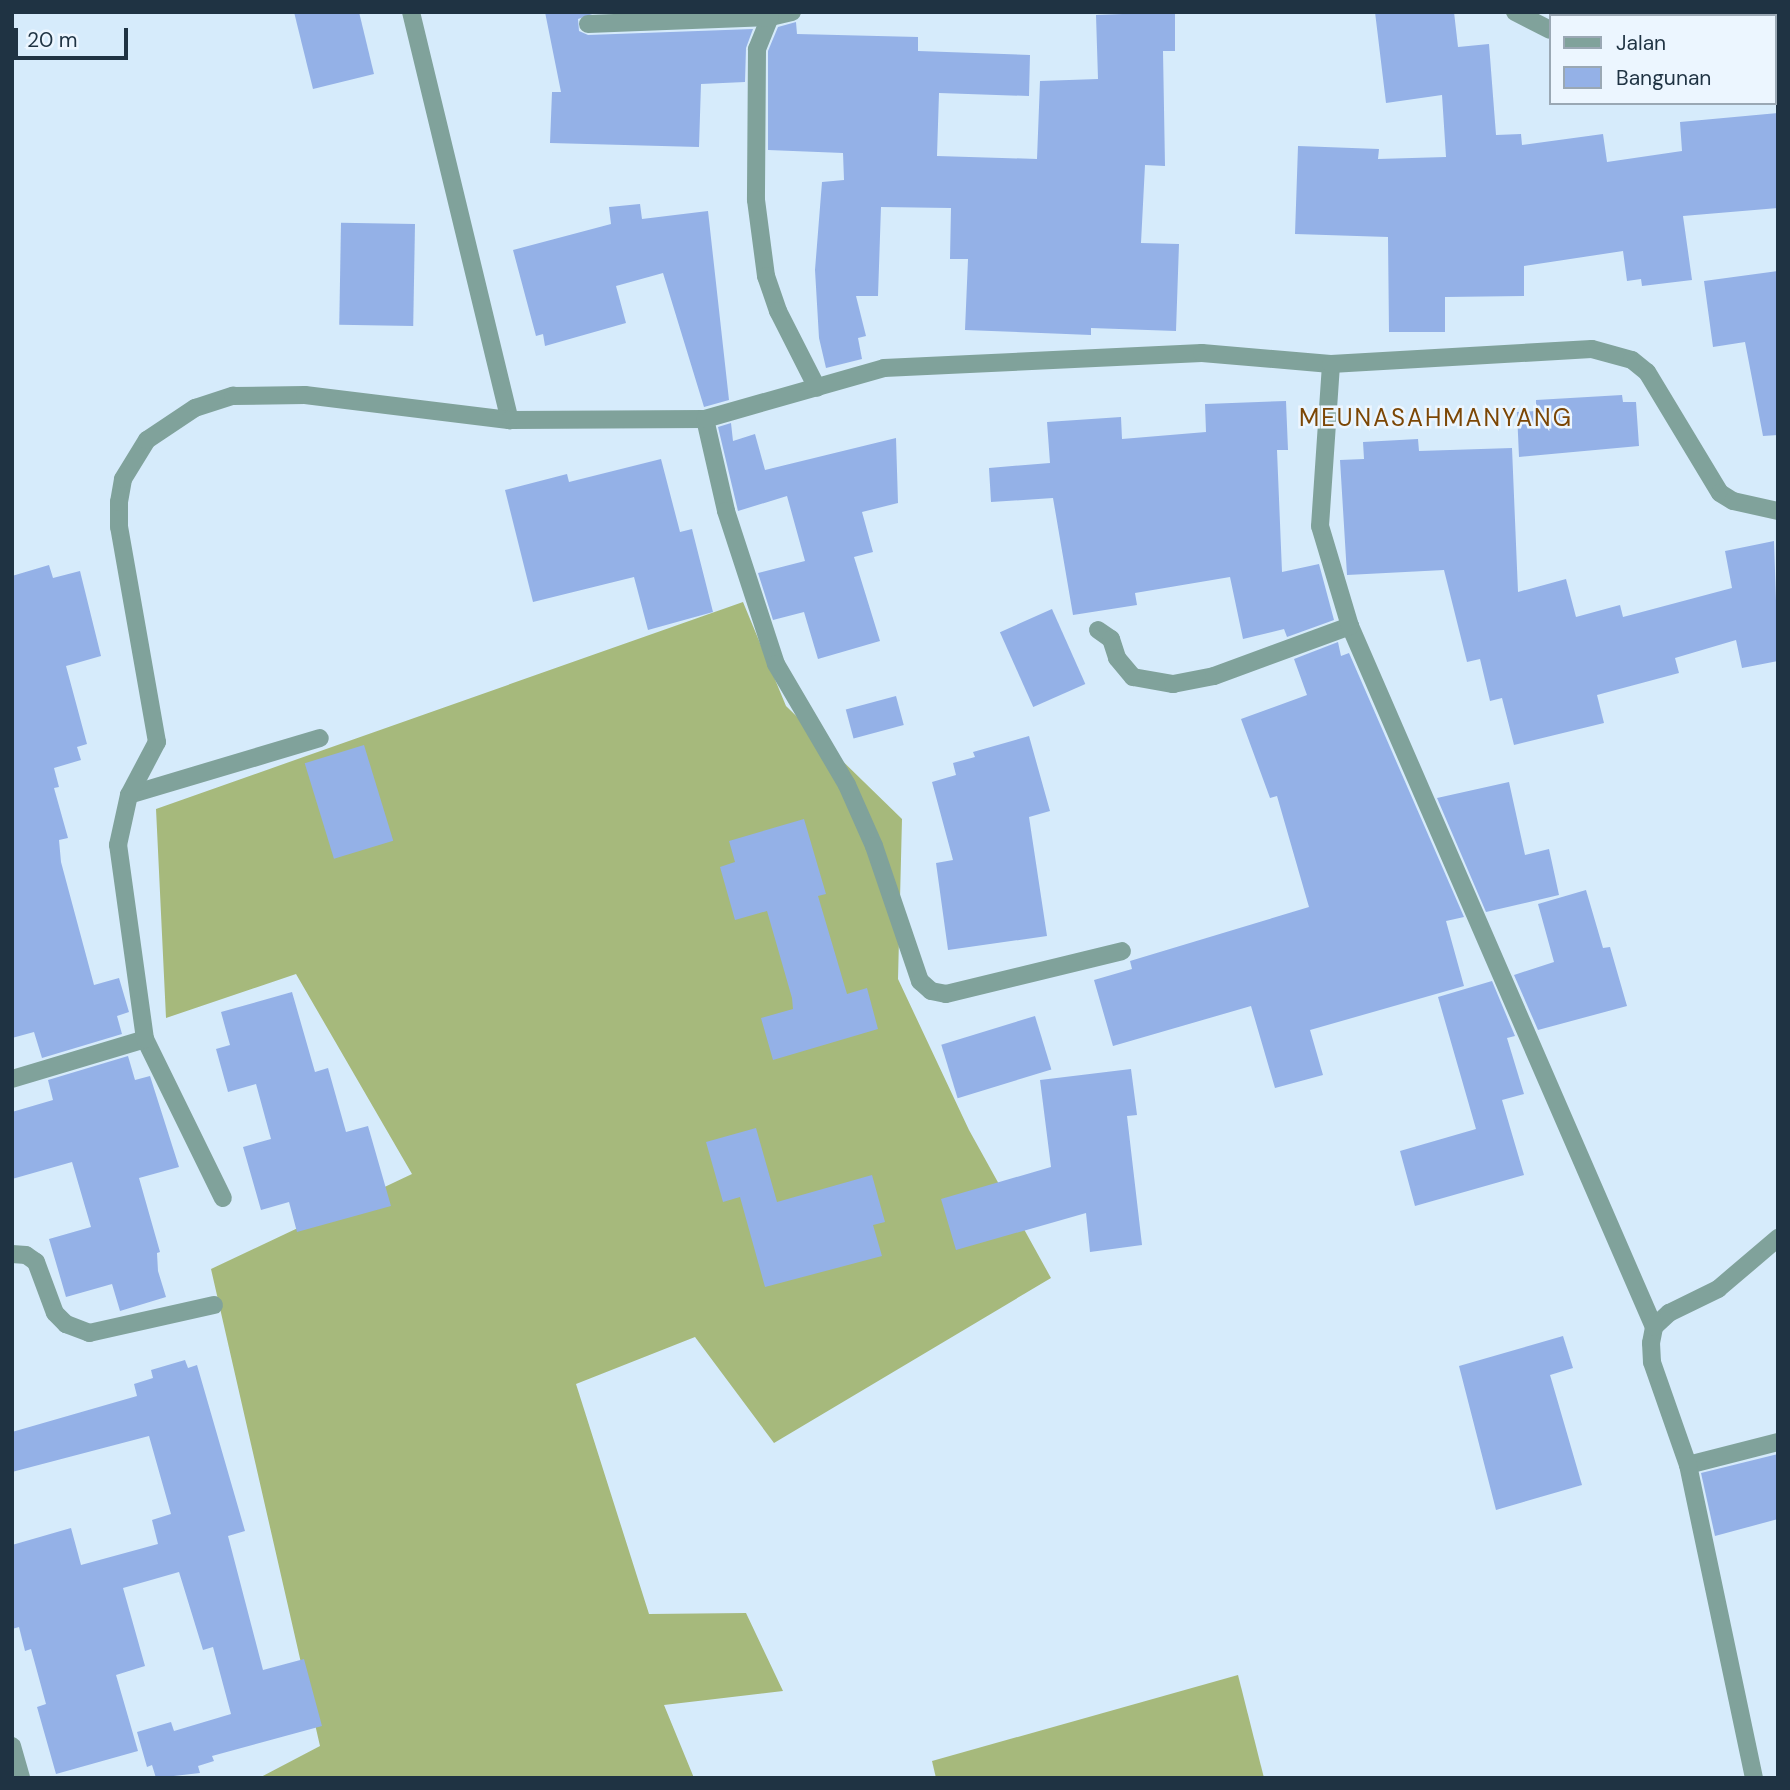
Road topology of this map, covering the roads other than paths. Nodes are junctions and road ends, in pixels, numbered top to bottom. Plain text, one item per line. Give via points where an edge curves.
1 (411, 12) edge
2 (792, 12) edge
3 (1515, 12) edge
4 (770, 17) junction
5 (588, 24) dead end
6 (1548, 29) edge
7 (1331, 364) junction
8 (817, 388) junction
9 (705, 419) junction
10 (510, 420) junction
11 (1778, 512) edge
12 (1350, 626) junction
13 (1098, 629) dead end
14 (320, 738) dead end
15 (128, 794) junction
16 (1122, 951) dead end
17 (145, 1039) junction
18 (12, 1079) edge
19 (223, 1198) dead end
20 (1778, 1238) edge
21 (12, 1254) edge
22 (214, 1306) dead end
23 (1654, 1327) junction
24 (1778, 1442) edge
25 (1688, 1465) junction
26 (12, 1746) edge
27 (20, 1778) edge
28 (1754, 1778) edge

1 - 10 street
2 - 4 street
3 - 6 street
4 - 5 street
4 - 8 street via 753,66 760,239 778,312
7 - 8 street via 1202,353 1029,360 884,368
7 - 11 street via 1592,349 1612,353 1639,366 1660,389 1720,493 1733,501
7 - 12 street via 1320,526
8 - 9 street
9 - 10 street
9 - 16 street via 726,511 776,664 847,786 874,846 920,981 930,991 946,993
10 - 15 street via 305,395 233,396 195,408 147,440 123,480 119,527 157,742
12 - 13 street via 1214,676 1173,684 1133,677 1117,658 1111,639
12 - 23 street
14 - 15 street
15 - 17 street via 119,860
17 - 18 street
17 - 19 street
20 - 23 street via 1718,1289 1669,1313
21 - 22 street via 36,1262 55,1313 66,1324 89,1333
23 - 25 street via 1652,1362
24 - 25 street
25 - 28 street
26 - 27 street

